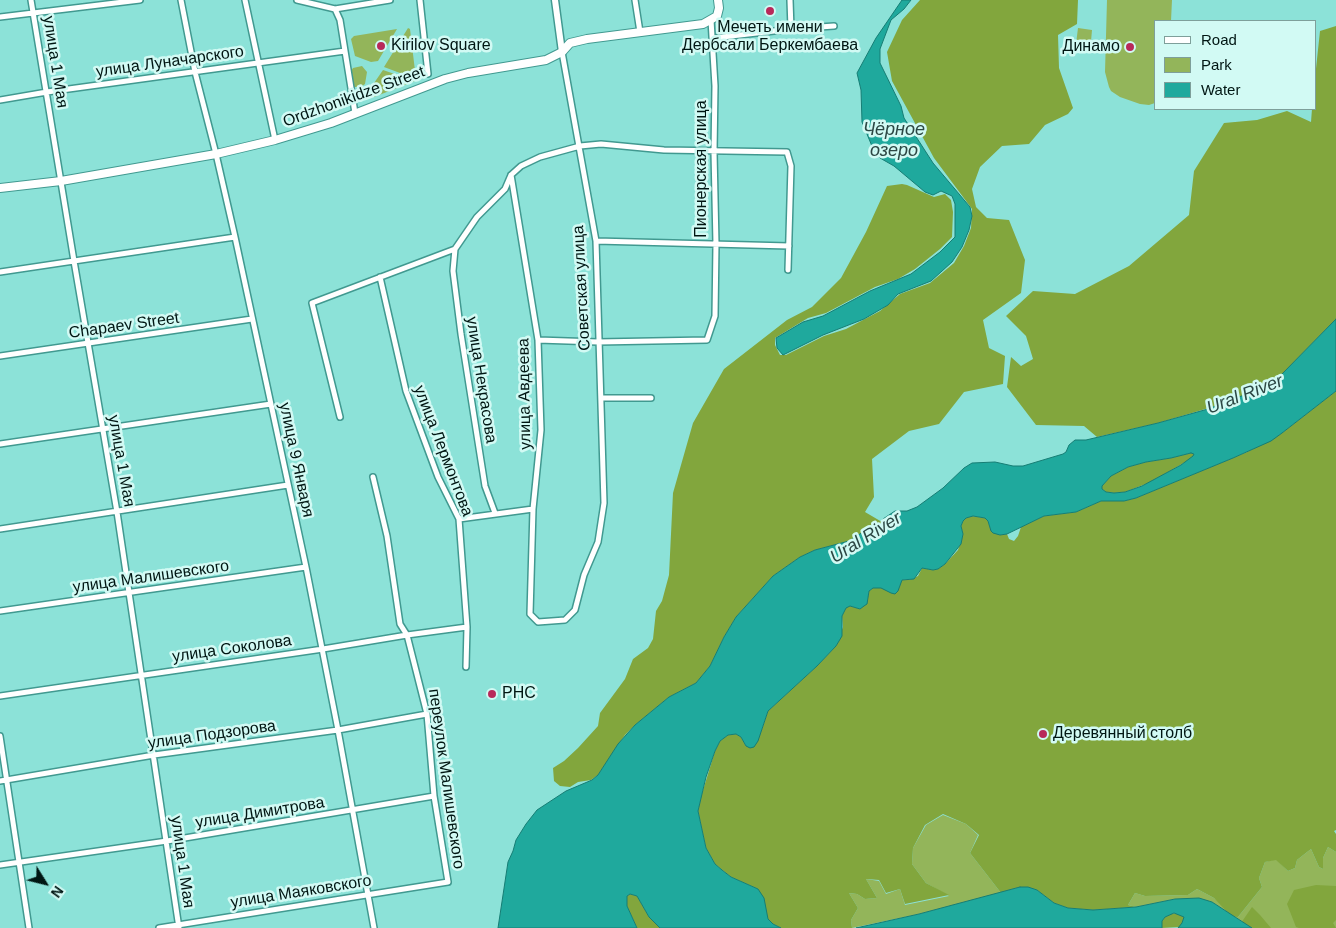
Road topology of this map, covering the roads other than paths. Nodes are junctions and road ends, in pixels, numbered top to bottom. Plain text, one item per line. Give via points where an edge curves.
1 (31, 0) edge
2 (140, 0) edge
3 (181, 0) edge
4 (245, 0) edge
5 (297, 0) edge
6 (390, 0) edge
7 (420, 0) edge
8 (555, 0) edge
9 (635, 0) edge
10 (718, 0) edge
11 (790, 0) edge
12 (335, 9) junction
13 (34, 12) junction
14 (0, 16) edge
15 (711, 20) junction
16 (834, 26) dead end
17 (791, 29) junction
18 (640, 32) junction
19 (714, 38) junction
20 (345, 52) junction
21 (562, 52) junction
22 (260, 62) junction
23 (195, 72) junction
24 (428, 74) dead end
25 (47, 92) junction
26 (0, 100) edge
27 (355, 113) junction
28 (276, 140) junction
29 (580, 146) junction
30 (714, 152) junction
31 (216, 154) junction
32 (511, 176) junction
33 (61, 181) junction
34 (0, 188) edge
35 (235, 238) junction
36 (596, 241) junction
37 (716, 244) junction
38 (788, 246) junction
39 (455, 249) junction
40 (74, 261) junction
41 (788, 270) dead end
42 (0, 272) edge
43 (380, 277) junction
44 (252, 319) junction
45 (538, 340) junction
46 (598, 342) junction
47 (89, 344) junction
48 (0, 356) edge
49 (601, 398) junction
50 (651, 398) dead end
51 (271, 404) junction
52 (340, 416) dead end
53 (102, 429) junction
54 (0, 444) edge
55 (372, 477) dead end
56 (288, 485) junction
57 (533, 509) junction
58 (117, 512) junction
59 (496, 513) junction
60 (459, 519) junction
61 (0, 529) edge
62 (306, 567) junction
63 (129, 593) junction
64 (0, 611) edge
65 (530, 614) joint
66 (467, 627) junction
67 (407, 635) junction
68 (323, 649) junction
69 (466, 667) dead end
70 (141, 674) junction
71 (0, 696) edge
72 (427, 714) junction
73 (338, 730) junction
74 (0, 736) edge
75 (154, 755) junction
76 (7, 780) junction
77 (0, 781) edge
78 (434, 796) junction
79 (352, 811) junction
80 (167, 841) junction
81 (18, 863) junction
82 (0, 865) edge
83 (448, 882) joint
84 (367, 894) junction
85 (179, 926) edge
86 (29, 928) edge
87 (159, 928) edge
88 (374, 928) edge

1 - 13 street, улица 1 Мая
2 - 13 street
3 - 23 street, улица 9 Января
4 - 22 street
5 - 12 street
6 - 12 street
7 - 24 street
8 - 21 street, Советская улица
9 - 18 street
10 - 15 main road, Пионерская улица via 717,16
11 - 17 street
12 - 20 street
13 - 14 street
13 - 25 street, улица 1 Мая
15 - 18 main road, Ordzhonikidze Street via 698,26
15 - 19 street, Пионерская улица
16 - 17 street
17 - 19 street
18 - 21 main road, Ordzhonikidze Street via 587,39 570,44
19 - 30 street, Пионерская улица
20 - 22 street, улица Луначарского
20 - 27 street
21 - 27 main road, Ordzhonikidze Street via 546,60 445,78
21 - 29 street, Советская улица
22 - 23 street, улица Луначарского
22 - 28 street
23 - 25 street, улица Луначарского
23 - 31 street, улица 9 Января
25 - 26 street, улица Луначарского
25 - 33 street, улица 1 Мая
27 - 28 main road, Ordzhonikidze Street
28 - 31 main road, Ordzhonikidze Street
29 - 30 street via 601,144
29 - 32 street via 540,157 521,166
29 - 36 street, Советская улица
30 - 37 street, Пионерская улица
30 - 38 street via 787,152 791,166
31 - 33 main road, Ordzhonikidze Street
31 - 35 street, улица 9 Января
32 - 39 street via 505,190 477,217
32 - 45 street, улица Авдеева
33 - 34 main road, Ordzhonikidze Street
33 - 40 street, улица 1 Мая
35 - 40 street
35 - 44 street, улица 9 Января
36 - 37 street
36 - 46 street, Советская улица
37 - 38 street
37 - 46 street, Пионерская улица via 715,316 707,340
38 - 41 street
39 - 43 street
39 - 59 street, улица Некрасова via 453,271 461,334 485,486
40 - 42 street
40 - 47 street, улица 1 Мая
43 - 52 street via 312,303
43 - 60 street, улица Лермонтова via 406,391 438,478
44 - 47 street, Chapaev Street
44 - 51 street, улица 9 Января
45 - 46 street
45 - 57 street, улица Авдеева via 541,430
46 - 49 street, Советская улица
47 - 48 street, Chapaev Street
47 - 53 street, улица 1 Мая
49 - 50 street
49 - 65 street, Советская улица via 604,503 598,542 584,575 575,610 565,620 538,622
51 - 53 street
51 - 56 street, улица 9 Января
53 - 54 street
53 - 58 street, улица 1 Мая
55 - 67 street, переулок Малишевского via 387,536 400,624
56 - 58 street
56 - 62 street, улица 9 Января
57 - 59 street
57 - 65 street, улица Авдеева
58 - 61 street
58 - 63 street, улица 1 Мая
59 - 60 street
60 - 66 street, улица Лермонтова
62 - 63 street, улица Малишевского
62 - 68 street, улица 9 Января
63 - 64 street, улица Малишевского
63 - 70 street, улица 1 Мая
66 - 67 street, улица Соколова
66 - 69 street, улица Лермонтова
67 - 68 street, улица Соколова
67 - 72 street, переулок Малишевского
68 - 70 street, улица Соколова
68 - 73 street, улица 9 Января
70 - 71 street, улица Соколова
70 - 75 street, улица 1 Мая
72 - 73 street, улица Подзорова
72 - 78 street, переулок Малишевского
73 - 75 street, улица Подзорова
73 - 79 street, улица 9 Января
74 - 76 street
75 - 76 street, улица Подзорова
75 - 80 street, улица 1 Мая
76 - 77 street, улица Подзорова
76 - 81 street
78 - 79 street, улица Димитрова
78 - 83 street, переулок Малишевского
79 - 80 street, улица Димитрова
79 - 84 street, улица 9 Января
80 - 81 street, улица Димитрова
80 - 85 street, улица 1 Мая
81 - 82 street, улица Димитрова
81 - 86 street
83 - 84 street, улица Маяковского
84 - 85 street, улица Маяковского
84 - 88 street, улица 9 Января
85 - 87 street, улица Маяковского

